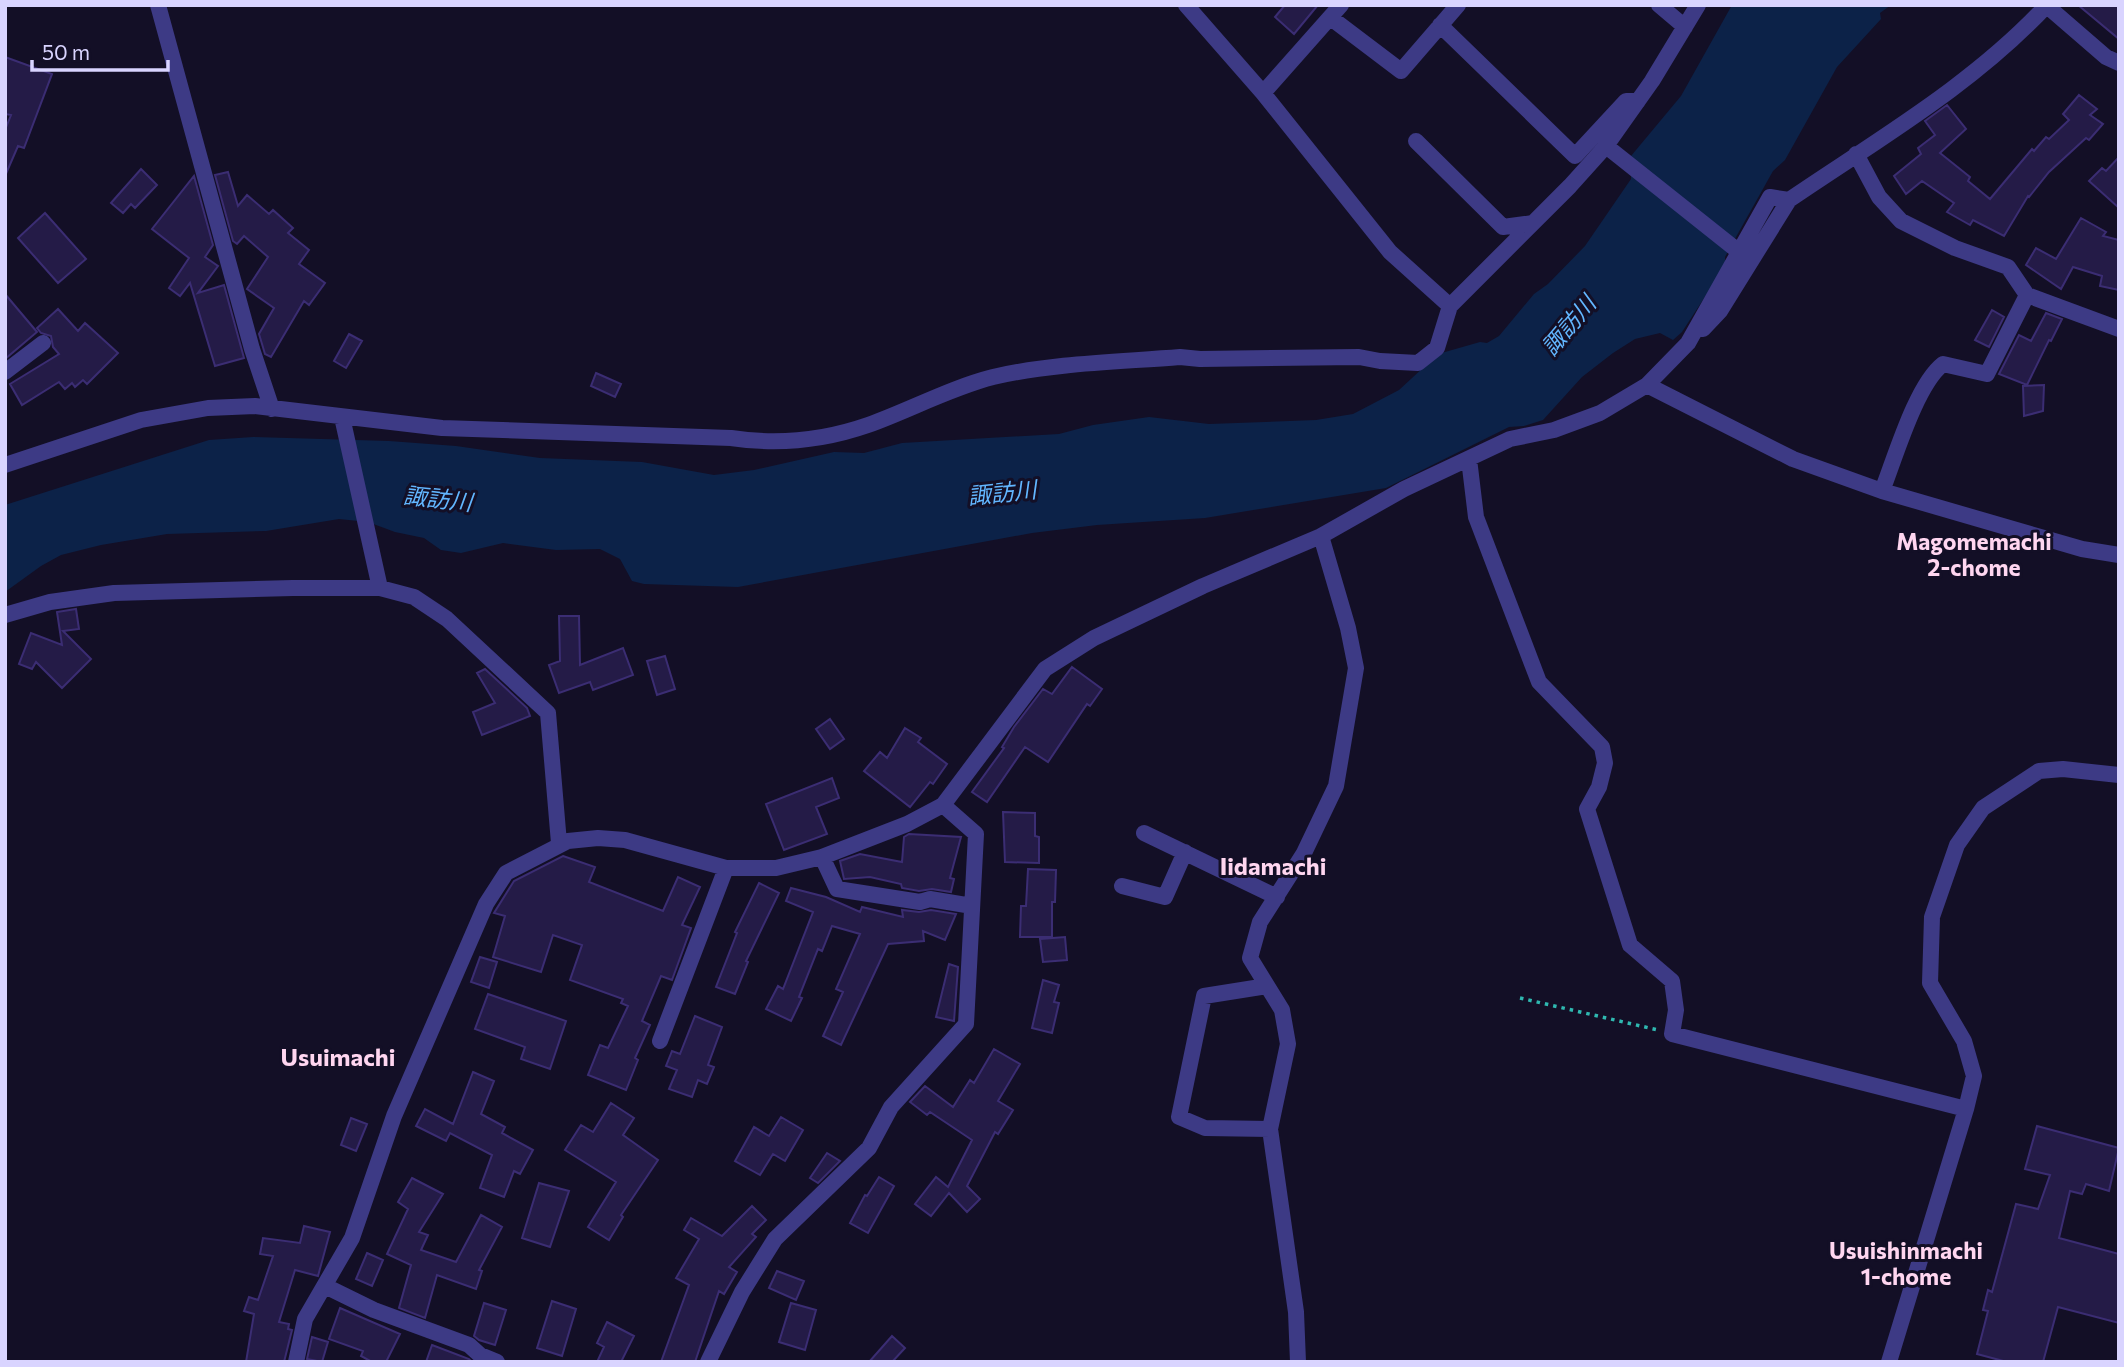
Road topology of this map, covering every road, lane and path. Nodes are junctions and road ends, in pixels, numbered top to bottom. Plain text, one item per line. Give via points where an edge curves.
1 (158, 5) edge
2 (1186, 5) edge
3 (1458, 5) edge
4 (1659, 5) edge
5 (1698, 5) edge
6 (2047, 5) edge
7 (1336, 11) edge
8 (1440, 25) junction
9 (1685, 27) junction
10 (2119, 63) edge
11 (1263, 93) junction
12 (1638, 101) junction
13 (1416, 141) dead end
14 (1609, 149) junction
15 (1856, 154) junction
16 (1789, 200) junction
17 (1533, 223) junction
18 (1735, 250) junction
19 (2027, 295) junction
20 (1450, 306) junction
21 (2119, 330) edge
22 (43, 343) dead end
23 (1688, 344) junction
24 (5, 372) edge
25 (1647, 385) junction
26 (272, 409) junction
27 (342, 416) junction
28 (1469, 459) junction
29 (5, 464) edge
30 (1882, 491) junction
31 (1321, 536) junction
32 (2119, 555) edge
33 (380, 588) junction
34 (5, 615) edge
35 (2119, 776) edge
36 (943, 804) junction
37 (1144, 833) dead end
38 (559, 844) junction
39 (1185, 852) junction
40 (822, 857) junction
41 (726, 868) junction
42 (1122, 886) dead end
43 (1277, 897) junction
44 (972, 906) junction
45 (1267, 986) junction
46 (1520, 998) dead end
47 (1672, 1034) junction
48 (660, 1041) dead end
49 (1966, 1109) junction
50 (1270, 1129) junction
51 (325, 1286) junction
52 (479, 1358) edge
53 (296, 1362) edge
54 (497, 1362) edge
55 (708, 1362) edge
56 (1298, 1362) edge
57 (1889, 1362) edge

1 - 26 street
2 - 11 street
3 - 8 street
4 - 9 street
5 - 9 street
6 - 10 street
6 - 15 street via 2019,36
7 - 8 street via 1401,71
7 - 11 street
8 - 12 street via 1575,156 1626,101
9 - 12 street
11 - 20 street via 1390,252
12 - 14 street
13 - 17 street via 1503,227
14 - 17 street
14 - 18 street
15 - 16 street
15 - 19 street via 1879,197 1901,221 2008,267
16 - 18 street via 1770,197
16 - 23 street via 1720,311
17 - 20 street
18 - 23 street
19 - 21 street
19 - 30 street via 1987,374 1943,365 1932,373
20 - 27 street via 1437,348 1418,363 1359,357 1180,357 1042,369 993,377 822,438 762,443 731,438 442,428
22 - 24 street
23 - 25 street
25 - 28 street via 1600,413 1554,430 1510,439
25 - 30 street via 1793,459
26 - 27 street
26 - 29 street via 208,408 141,420
27 - 33 street
28 - 31 street
28 - 47 street via 1475,517 1539,682 1602,747 1605,763 1587,809 1630,945 1671,981 1676,1010
30 - 32 street via 2082,549
31 - 36 street via 1094,638 1045,669
31 - 43 street via 1356,668 1336,786
33 - 34 street via 114,593 50,602
33 - 38 street via 414,597 447,619 548,713
35 - 49 street via 2039,771 1983,808 1957,845 1932,917 1930,983 1964,1041 1973,1076
36 - 40 street via 907,824
36 - 44 street via 976,834
37 - 39 street
38 - 41 street via 597,838 625,840
38 - 51 street via 506,873 486,904 394,1116 352,1238
39 - 42 street via 1165,897
39 - 43 street
40 - 41 street via 776,868
40 - 44 street via 837,889
41 - 48 street
43 - 45 street via 1260,922 1250,958
44 - 55 street via 966,1024 891,1107 869,1147 775,1239 742,1292
45 - 50 street via 1282,1010 1288,1044
45 - 50 street via 1204,996 1179,1117 1205,1128
46 - 47 path
47 - 49 street
49 - 57 street
50 - 56 street via 1296,1312
51 - 52 street via 374,1311 469,1345
51 - 53 street via 305,1319
52 - 54 street

